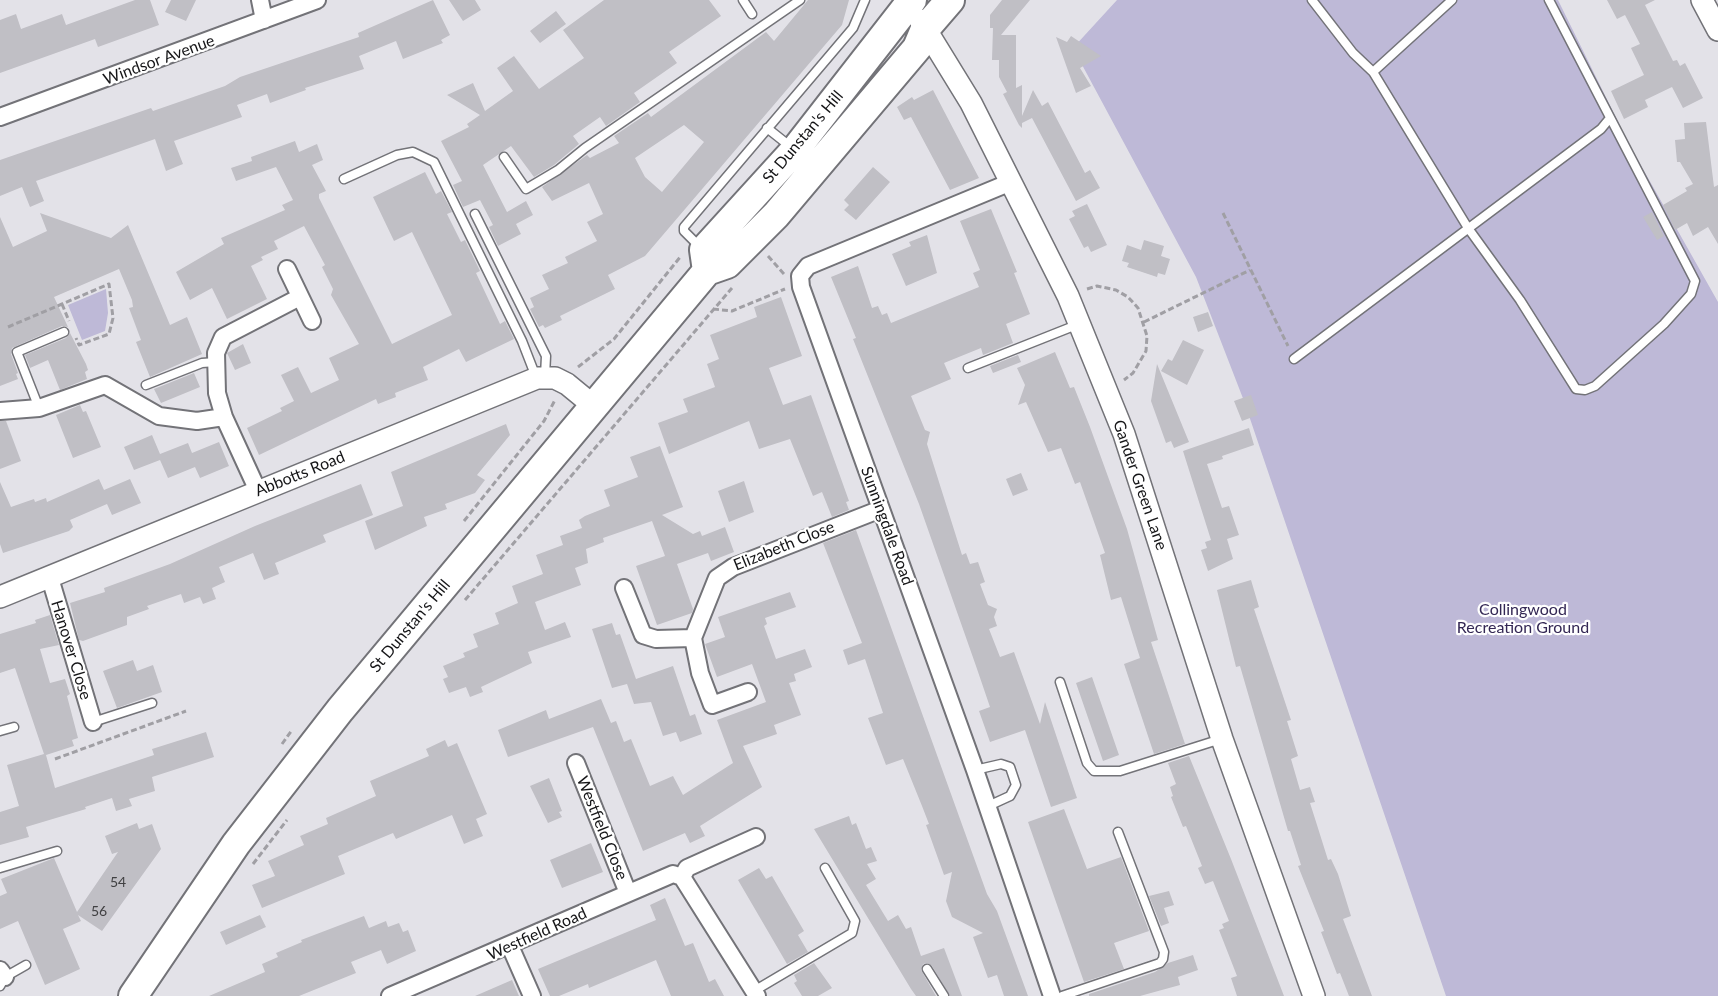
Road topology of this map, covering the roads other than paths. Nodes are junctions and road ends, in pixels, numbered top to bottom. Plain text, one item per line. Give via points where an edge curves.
1 (260, 0) edge
2 (317, 0) edge
3 (743, 0) edge
4 (800, 0) edge
5 (865, 0) edge
6 (950, 0) edge
7 (1312, 0) edge
8 (1452, 0) edge
9 (1549, 0) edge
10 (1702, 0) edge
11 (910, 1) edge
12 (752, 14) dead end
13 (264, 20) junction
14 (925, 29) junction
15 (1718, 30) edge
16 (1373, 72) junction
17 (0, 117) edge
18 (1610, 118) junction
19 (767, 128) junction
20 (795, 150) junction
21 (504, 157) dead end
22 (344, 180) dead end
23 (1011, 182) junction
24 (476, 214) dead end
25 (1468, 228) junction
26 (699, 257) junction
27 (287, 269) dead end
28 (300, 297) junction
29 (312, 321) dead end
30 (1079, 324) junction
31 (64, 332) dead end
32 (1294, 359) road end
33 (216, 362) junction
34 (968, 368) dead end
35 (541, 377) junction
36 (146, 385) dead end
37 (595, 407) junction
38 (39, 408) junction
39 (8, 412) edge
40 (224, 417) junction
41 (258, 491) junction
42 (881, 509) junction
43 (50, 578) junction
44 (624, 588) dead end
45 (0, 597) edge
46 (693, 638) junction
47 (1060, 682) dead end
48 (748, 692) dead end
49 (152, 703) dead end
50 (93, 722) joint
51 (14, 727) dead end
52 (0, 731) edge
53 (1222, 739) junction
54 (576, 763) dead end
55 (975, 770) junction
56 (986, 807) junction
57 (1118, 832) dead end
58 (756, 837) dead end
59 (57, 851) dead end
60 (0, 868) edge
61 (825, 868) dead end
62 (682, 877) junction
63 (628, 894) junction
64 (510, 946) junction
65 (26, 964) dead end
66 (927, 969) dead end
67 (2, 978) edge
68 (755, 994) edge
69 (133, 996) edge
70 (390, 996) edge
71 (532, 996) edge
72 (944, 996) edge
73 (1054, 996) edge
74 (1314, 996) edge

1 - 13 street
2 - 13 street, Windsor Avenue
3 - 12 lane
4 - 21 lane via 526,189
5 - 19 lane via 854,28
6 - 14 highway, St Dunstan's Hill
7 - 16 lane
8 - 16 lane
9 - 18 lane
10 - 15 street
11 - 14 street, Gander Green Lane
11 - 20 highway, St Dunstan's Hill
13 - 17 street, Windsor Avenue
14 - 23 street, Gander Green Lane
14 - 26 highway, St Dunstan's Hill via 917,48 776,215 727,264
16 - 25 lane
18 - 25 lane via 1601,129
18 - 25 lane via 1695,281 1691,294 1664,324 1595,386 1576,389 1520,300
19 - 20 lane
19 - 26 lane via 684,227
20 - 26 highway, St Dunstan's Hill
22 - 35 lane via 397,155 413,152 434,162
23 - 30 street, Gander Green Lane
23 - 42 street, Sunningdale Road via 808,266 800,276
24 - 35 lane via 546,356
25 - 32 lane
26 - 37 highway, St Dunstan's Hill
27 - 28 street
28 - 29 street
28 - 33 street via 223,337
30 - 34 lane
30 - 53 street, Gander Green Lane via 1128,446
31 - 38 lane via 17,352
33 - 36 lane via 202,363
33 - 40 street via 217,393
35 - 37 street via 567,384
35 - 41 street, Abbotts Road
37 - 69 highway, St Dunstan's Hill via 340,710 236,844
38 - 39 street
38 - 40 street via 105,385 159,416 196,421
40 - 41 street
41 - 43 street, Abbotts Road
42 - 46 street, Elizabeth Close via 724,572 708,593
42 - 55 street, Sunningdale Road
43 - 45 street, Abbotts Road
43 - 50 street, Hanover Close
44 - 46 street via 643,635 656,639
46 - 48 street, Elizabeth Close via 712,705
47 - 53 lane via 1094,771 1120,771
49 - 50 lane
51 - 52 lane
53 - 74 street, Gander Green Lane
54 - 63 street, Westfield Close
55 - 56 street, Sunningdale Road
55 - 56 lane via 1001,764 1011,767 1016,785 1010,796
56 - 73 street, Sunningdale Road
57 - 73 lane via 1164,952 1163,959
58 - 62 street, Westfield Road via 687,868
59 - 60 lane
61 - 68 lane via 855,921 852,933
62 - 63 street, Westfield Road via 673,874
62 - 68 street
63 - 64 street, Westfield Road
64 - 70 street, Westfield Road
64 - 71 street
65 - 67 lane
66 - 72 lane

